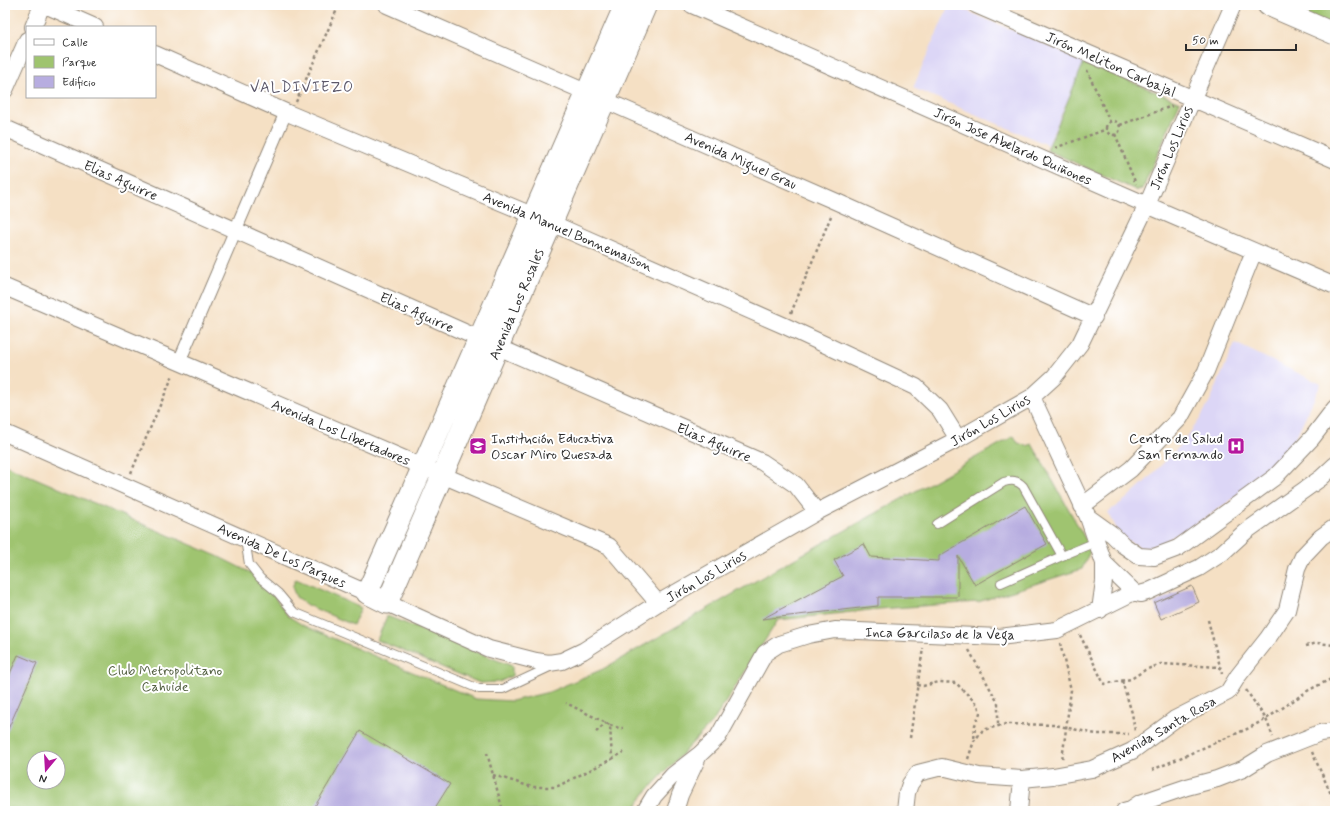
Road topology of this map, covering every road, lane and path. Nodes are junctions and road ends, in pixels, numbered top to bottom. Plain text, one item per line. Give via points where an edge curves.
1 (42, 5) edge
2 (46, 5) edge
3 (338, 5) edge
4 (387, 5) edge
5 (625, 5) edge
6 (646, 5) edge
7 (692, 5) edge
8 (976, 5) edge
9 (1233, 5) edge
10 (1268, 5) edge
11 (33, 26) edge
12 (93, 26) edge
13 (1335, 34) edge
14 (26, 42) edge
15 (1084, 52) junction
16 (156, 54) edge
17 (5, 90) edge
18 (596, 97) junction
19 (1192, 99) junction
20 (288, 113) junction
21 (1110, 122) junction
22 (1120, 125) junction
23 (5, 128) edge
24 (1107, 129) junction
25 (1115, 134) junction
26 (1034, 156) junction
27 (1335, 160) edge
28 (837, 202) junction
29 (1143, 204) junction
30 (542, 220) junction
31 (235, 231) junction
32 (1254, 251) junction
33 (1335, 286) edge
34 (5, 287) edge
35 (1094, 317) junction
36 (785, 326) junction
37 (488, 343) junction
38 (179, 362) junction
39 (1032, 397) junction
40 (1335, 408) edge
41 (5, 433) edge
42 (958, 439) junction
43 (1335, 465) edge
44 (423, 467) junction
45 (442, 476) junction
46 (125, 486) junction
47 (817, 512) junction
48 (1085, 512) junction
49 (937, 524) dead end
50 (1335, 527) edge
51 (245, 539) junction
52 (1096, 542) junction
53 (1062, 556) junction
54 (1104, 563) junction
55 (1001, 583) dead end
56 (1134, 592) junction
57 (367, 593) junction
58 (387, 603) junction
59 (658, 603) junction
60 (1100, 610) junction
61 (1208, 620) dead end
62 (1073, 622) junction
63 (1057, 630) junction
64 (922, 634) junction
65 (961, 635) junction
66 (1335, 645) edge
67 (1306, 646) dead end
68 (562, 661) junction
69 (1220, 667) junction
70 (1335, 677) edge
71 (1122, 681) junction
72 (917, 684) junction
73 (1235, 688) junction
74 (566, 703) dead end
75 (1266, 719) junction
76 (606, 722) junction
77 (610, 725) junction
78 (998, 726) junction
79 (622, 728) dead end
80 (1067, 728) junction
81 (1335, 731) edge
82 (596, 732) dead end
83 (910, 738) dead end
84 (1306, 739) junction
85 (974, 741) junction
86 (1279, 750) junction
87 (624, 752) dead end
88 (487, 753) dead end
89 (700, 754) junction
90 (612, 759) junction
91 (1152, 770) dead end
92 (964, 772) junction
93 (493, 775) junction
94 (1060, 775) junction
95 (1022, 780) junction
96 (1335, 804) edge
97 (503, 811) edge
98 (645, 811) edge
99 (675, 811) edge
100 (905, 811) edge
101 (1019, 811) edge
102 (1124, 811) edge

1 - 11 street
2 - 12 street
3 - 20 path
4 - 18 street, Avenida Miguel Grau
5 - 18 street, Avenida Los Rosales
6 - 18 street, Avenida Los Rosales
7 - 26 street, Jirón Jose Abelardo Quiñones
8 - 15 street, Jirón Meliton Carbajal
9 - 19 street, Jirón Los Lirios
10 - 13 street
14 - 17 street
15 - 19 street, Jirón Meliton Carbajal
15 - 21 path via 1084,63
16 - 20 street, Avenida Manuel Bonnemaison
18 - 28 street, Avenida Miguel Grau
18 - 30 street, Avenida Los Rosales
19 - 22 path
19 - 27 street, Jirón Meliton Carbajal
19 - 29 street, Jirón Los Lirios
20 - 30 street, Avenida Manuel Bonnemaison
20 - 31 street
21 - 22 path via 1114,121
21 - 24 path
22 - 25 path via 1120,130
23 - 31 street, Elias Aguirre
24 - 25 path via 1108,132
24 - 26 path
25 - 29 path
26 - 29 street, Jirón Jose Abelardo Quiñones
28 - 35 street, Avenida Miguel Grau
28 - 36 path
29 - 32 street, Jirón Jose Abelardo Quiñones
29 - 35 street, Jirón Los Lirios
30 - 36 street, Avenida Manuel Bonnemaison
30 - 37 street, Avenida Los Rosales
31 - 37 street, Elias Aguirre
31 - 38 street
32 - 33 street, Jirón Jose Abelardo Quiñones
32 - 48 street via 1206,372 1180,418
34 - 38 street, Avenida Los Libertadores
35 - 39 street, Jirón Los Lirios via 1080,344 1054,377
36 - 42 street, Avenida Manuel Bonnemaison via 916,387 940,410
37 - 44 street, Avenida Los Rosales
37 - 45 street, Avenida Los Rosales
37 - 47 street, Elias Aguirre via 762,462 796,485
38 - 44 street, Avenida Los Libertadores
38 - 46 path
39 - 42 street, Jirón Los Lirios
39 - 48 street
40 - 48 street via 1312,438 1275,477 1178,548 1154,557 1139,556
41 - 46 street, Avenida De Los Parques
42 - 47 street, Jirón Los Lirios
43 - 56 street, Inca Garcilaso de la Vega via 1199,568 1147,592
44 - 45 street, Avenida Los Libertadores
44 - 57 street, Avenida Los Rosales
45 - 58 street, Avenida Los Rosales
45 - 59 street, Avenida Los Libertadores via 609,546
46 - 51 street, Avenida De Los Parques
47 - 59 street, Jirón Los Lirios
48 - 52 street
49 - 53 lane via 1004,482 1018,481
50 - 73 street, Avenida Santa Rosa via 1303,556 1297,569 1287,610 1238,676
51 - 57 street, Avenida De Los Parques
51 - 68 lane via 249,564 294,612 479,689 503,689
52 - 53 lane
52 - 54 street
53 - 55 lane
54 - 56 street
54 - 60 street
56 - 60 street, Inca Garcilaso de la Vega
57 - 58 street, Avenida De Los Parques
58 - 68 street, Avenida De Los Parques via 489,649 536,661
59 - 68 street, Jirón Los Lirios via 583,651
60 - 62 street, Inca Garcilaso de la Vega
61 - 69 path
62 - 63 street, Inca Garcilaso de la Vega
62 - 71 path via 1104,684
63 - 65 street, Inca Garcilaso de la Vega via 999,637
63 - 80 path via 1071,690
64 - 65 street, Inca Garcilaso de la Vega
64 - 72 path
64 - 89 street, Inca Garcilaso de la Vega via 835,630 779,644 765,653 718,737
65 - 78 path via 998,703
66 - 67 path via 1317,643
69 - 71 path via 1161,664
69 - 73 path
70 - 75 path via 1309,690
71 - 80 path via 1135,733 1096,734
72 - 83 path
72 - 85 path via 923,686 939,682 956,683 978,705 980,714 975,725
73 - 75 path
73 - 94 street, Avenida Santa Rosa via 1175,720 1132,751 1092,769
74 - 76 path
75 - 86 path
75 - 91 path
76 - 77 path
76 - 82 path
77 - 79 path
77 - 90 path
78 - 80 path via 1055,725
78 - 85 path via 983,730
80 - 94 path
81 - 84 street via 1320,733
84 - 86 street
84 - 96 path
85 - 92 path
86 - 102 street via 1267,754 1243,769 1146,801
87 - 90 path
88 - 93 path
89 - 98 street, Inca Garcilaso de la Vega via 673,775 654,796
89 - 99 street
90 - 93 path via 556,787 532,787
92 - 95 street, Avenida Santa Rosa
92 - 100 street, Avenida Santa Rosa via 942,767 918,773 910,784
93 - 97 path
94 - 95 street, Avenida Santa Rosa
95 - 101 street

